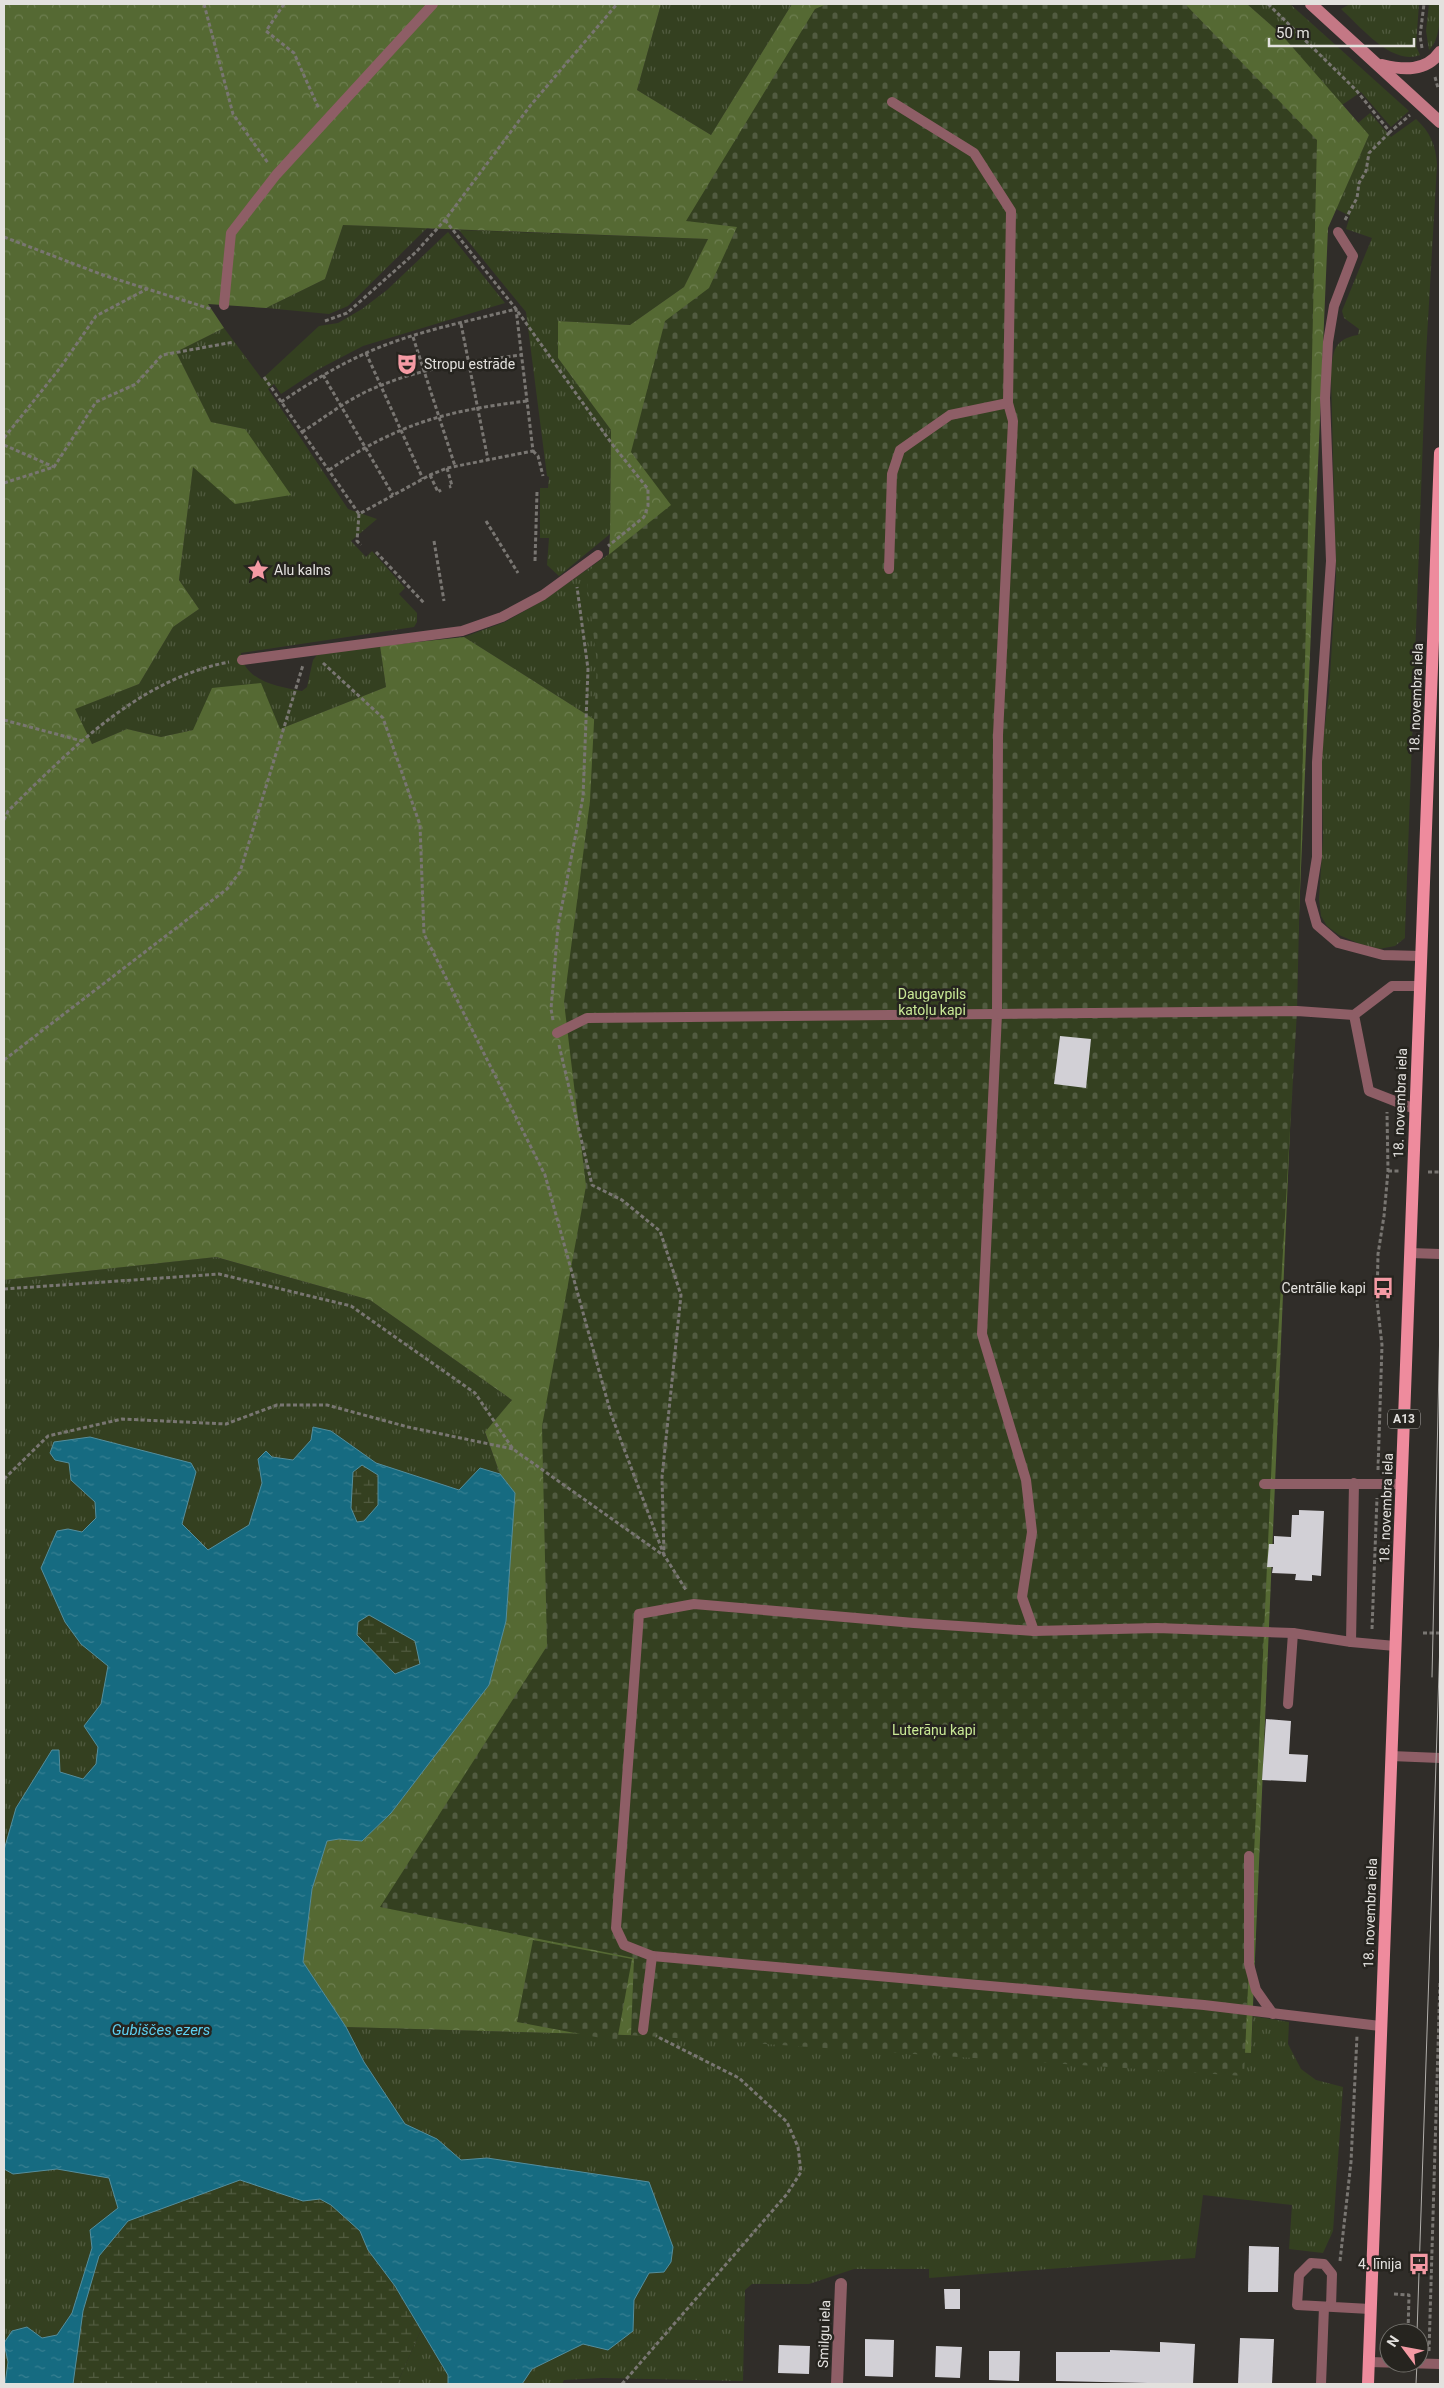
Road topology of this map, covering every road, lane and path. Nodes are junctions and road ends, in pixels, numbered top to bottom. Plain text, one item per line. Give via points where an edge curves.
1 (204, 4) edge
2 (284, 4) edge
3 (433, 4) edge
4 (617, 4) edge
5 (1268, 4) edge
6 (1311, 4) edge
7 (1424, 4) edge
8 (1423, 50) dead end
9 (1440, 52) edge
10 (1378, 65) junction
11 (892, 102) dead end
12 (1412, 112) dead end
13 (324, 122) junction
14 (1440, 122) edge
15 (1390, 132) junction
16 (276, 175) junction
17 (445, 220) junction
18 (1338, 232) joint
19 (4, 237) edge
20 (147, 289) junction
21 (224, 305) dead end
22 (516, 308) junction
23 (211, 310) dead end
24 (325, 320) dead end
25 (461, 324) junction
26 (414, 337) junction
27 (234, 342) dead end
28 (366, 353) junction
29 (521, 355) junction
30 (468, 361) junction
31 (424, 372) junction
32 (323, 374) junction
33 (264, 377) dead end
34 (380, 385) junction
35 (527, 401) junction
36 (281, 402) junction
37 (1008, 403) junction
38 (342, 406) junction
39 (478, 407) junction
40 (438, 416) junction
41 (400, 429) junction
42 (302, 432) junction
43 (4, 438) edge
44 (4, 445) edge
45 (365, 446) junction
46 (533, 451) junction
47 (1440, 453) edge
48 (488, 460) junction
49 (454, 466) junction
50 (54, 467) junction
51 (447, 468) junction
52 (328, 470) junction
53 (430, 475) junction
54 (543, 476) dead end
55 (423, 479) junction
56 (4, 483) edge
57 (449, 487) dead end
58 (441, 490) dead end
59 (537, 492) dead end
60 (393, 496) junction
61 (359, 514) junction
62 (486, 521) dead end
63 (434, 540) dead end
64 (361, 545) dead end
65 (376, 552) dead end
66 (598, 554) joint
67 (535, 561) dead end
68 (889, 569) dead end
69 (575, 571) junction
70 (518, 572) dead end
71 (444, 601) dead end
72 (424, 603) dead end
73 (308, 650) junction
74 (242, 660) joint
75 (4, 720) edge
76 (82, 741) junction
77 (4, 820) edge
78 (1421, 956) junction
79 (1420, 986) junction
80 (997, 1014) junction
81 (1354, 1015) junction
82 (557, 1033) junction
83 (4, 1060) edge
84 (1387, 1098) junction
85 (1415, 1109) junction
86 (1388, 1171) junction
87 (1399, 1171) dead end
88 (1424, 1172) dead end
89 (1440, 1172) edge
90 (1410, 1253) junction
91 (1440, 1254) edge
92 (4, 1289) edge
93 (513, 1449) junction
94 (4, 1479) edge
95 (1354, 1483) junction
96 (1378, 1483) junction
97 (1264, 1484) dead end
98 (1402, 1484) junction
99 (664, 1555) junction
100 (694, 1604) junction
101 (1034, 1631) junction
102 (1293, 1633) junction
103 (1423, 1633) dead end
104 (1440, 1633) edge
105 (1351, 1642) junction
106 (1372, 1644) junction
107 (1395, 1646) junction
108 (1288, 1704) dead end
109 (1391, 1756) junction
110 (1440, 1758) edge
111 (1250, 1856) dead end
112 (652, 1956) junction
113 (1440, 1981) edge
114 (1273, 2014) junction
115 (1380, 2026) junction
116 (644, 2030) joint
117 (841, 2284) dead end
118 (1394, 2294) dead end
119 (1327, 2307) junction
120 (1370, 2309) junction
121 (1408, 2323) edge
122 (1429, 2345) edge
123 (1369, 2362) junction
124 (1379, 2362) edge
125 (1440, 2364) edge
126 (1429, 2365) edge
127 (622, 2384) edge
128 (837, 2384) edge
129 (1321, 2384) edge
130 (1368, 2384) edge

1 - 16 path via 233,114
2 - 13 path via 266,31 294,53
3 - 13 lane
4 - 17 path via 530,106
5 - 15 path via 1356,90
6 - 10 street
7 - 8 path via 1420,36
9 - 10 street via 1430,64 1402,70
10 - 14 street
11 - 37 lane via 974,152 1011,211
12 - 15 path
13 - 16 lane
15 - 18 path via 1369,154 1357,198
16 - 21 lane via 230,233
17 - 22 path
17 - 24 path via 380,286 347,313
18 - 78 lane via 1353,256 1334,306 1328,342 1325,398 1331,561 1317,762 1317,857 1310,900 1316,925 1338,943 1384,955
19 - 20 path
20 - 23 path
20 - 43 path via 96,316 60,368
22 - 25 path
22 - 29 path
22 - 66 path via 612,444 648,489 644,517
25 - 26 path
25 - 30 path
26 - 28 path
26 - 31 path
27 - 50 path via 162,355 136,384 96,402
28 - 32 path
28 - 34 path
29 - 30 path
29 - 35 path
30 - 31 path
30 - 39 path
31 - 34 path
31 - 40 path
32 - 36 path
32 - 38 path
33 - 36 path
34 - 38 path
34 - 41 path
35 - 39 path
35 - 46 path
36 - 42 path
37 - 68 lane via 950,415 900,450 892,474
37 - 80 lane via 1012,421 998,735
38 - 42 path
38 - 45 path
39 - 40 path
39 - 48 path
40 - 41 path
40 - 49 path
41 - 45 path
41 - 55 path
42 - 52 path
44 - 50 path
45 - 52 path
45 - 60 path
46 - 48 path
46 - 54 path via 538,456
47 - 78 main road, 18. novembra iela / A13
48 - 49 path
49 - 51 path
50 - 56 path
51 - 53 path
51 - 57 path via 452,486
52 - 61 path
53 - 55 path
53 - 58 path via 438,492
55 - 60 path
59 - 67 path
60 - 61 path
61 - 64 path via 357,541
62 - 70 path
63 - 71 path
65 - 72 path
66 - 69 lane
69 - 73 lane via 543,595 502,617 462,630
69 - 82 path via 588,669 588,698 583,797 557,945 551,1009
73 - 74 lane
73 - 83 path via 240,872 227,889
73 - 99 path via 383,718 420,825 424,934 545,1175 611,1414
74 - 76 path via 210,666 175,679 115,714
75 - 76 path
76 - 77 path via 8,811
78 - 79 main road, 18. novembra iela / A13
79 - 81 lane via 1392,986
79 - 85 main road, 18. novembra iela / A13
80 - 81 lane via 1297,1011
80 - 82 lane via 587,1018
80 - 101 lane via 982,1334 1026,1480 1032,1532 1022,1597
81 - 84 lane via 1369,1091
82 - 99 path via 592,1185 622,1200 660,1232 681,1295 662,1477
84 - 85 lane
84 - 86 path
85 - 90 main road, 18. novembra iela / A13
86 - 87 path
86 - 96 path via 1378,1254 1377,1300 1382,1344
88 - 89 path
90 - 91 lane
90 - 98 main road, 18. novembra iela / A13
92 - 93 path via 219,1274 350,1306 475,1393
93 - 94 path via 408,1427 328,1404 277,1405 226,1424 122,1419 48,1436
93 - 99 path
95 - 96 lane
95 - 97 lane
95 - 105 lane
96 - 98 lane
96 - 106 path
98 - 107 main road, 18. novembra iela / A13
99 - 100 path
100 - 101 lane
100 - 112 lane via 639,1614 616,1928 624,1945
101 - 102 lane via 1156,1628
102 - 105 lane
102 - 108 lane
103 - 104 path
105 - 106 lane
106 - 107 lane
107 - 109 main road, 18. novembra iela / A13
109 - 110 lane
109 - 115 main road, 18. novembra iela / A13
111 - 114 lane via 1249,1964 1256,1990
112 - 114 lane via 1204,2004
112 - 116 lane
113 - 122 path
114 - 115 lane
115 - 120 main road, 18. novembra iela / A13
116 - 127 path via 739,2078 787,2122 798,2147 801,2172 787,2194
117 - 128 street, Smilgu iela
118 - 121 path via 1409,2295
119 - 119 lane via 1298,2305 1300,2275 1311,2263 1324,2264 1332,2274
119 - 120 lane
119 - 129 lane
120 - 123 main road, 18. novembra iela / A13
123 - 124 lane
123 - 130 main road, 18. novembra iela / A13
125 - 126 lane

